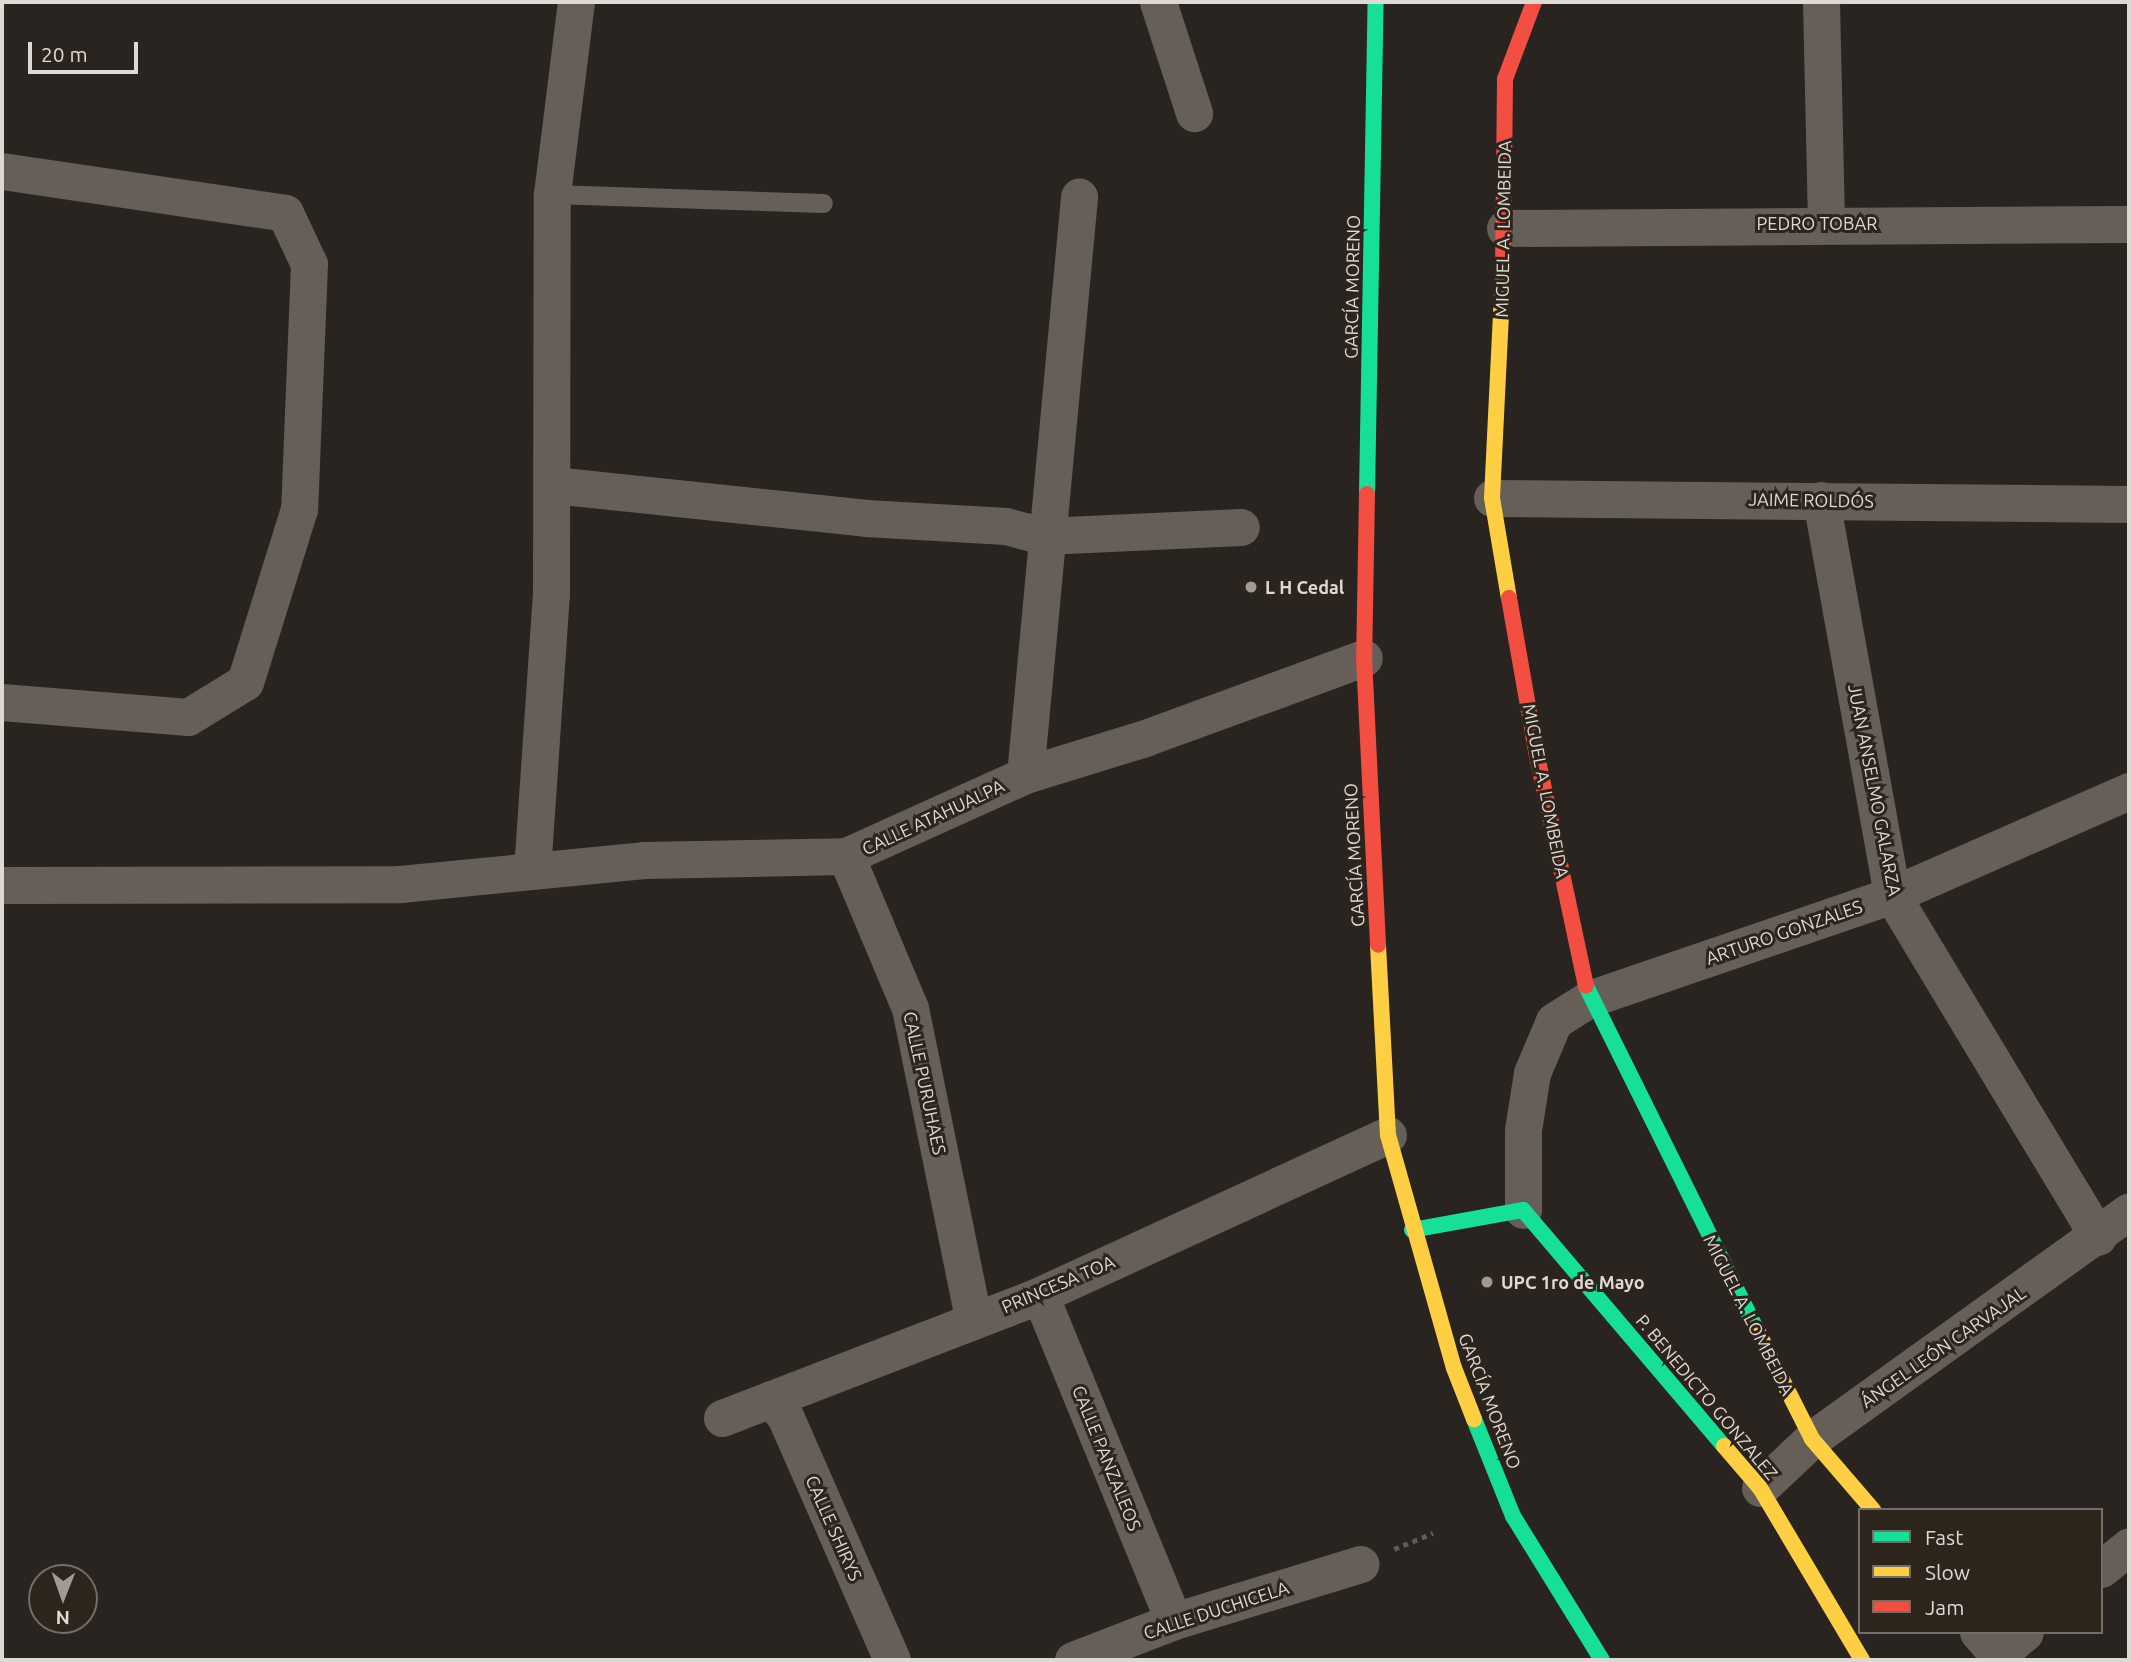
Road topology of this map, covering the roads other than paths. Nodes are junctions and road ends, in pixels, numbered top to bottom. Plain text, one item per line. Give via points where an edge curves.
1 (576, 2) edge
2 (1158, 2) edge
3 (1376, 2) edge
4 (1534, 2) edge
5 (1821, 2) edge
6 (1194, 113) dead end
7 (2, 171) edge
8 (552, 194) junction
9 (1079, 197) dead end
10 (824, 203) dead end
11 (1825, 223) junction
12 (2129, 223) edge
13 (1505, 228) junction
14 (553, 485) junction
15 (1492, 498) junction
16 (1821, 499) junction
17 (2129, 504) edge
18 (1241, 527) dead end
19 (1044, 536) junction
20 (1364, 658) junction
21 (2, 702) edge
22 (1025, 775) junction
23 (2129, 791) edge
24 (846, 856) junction
25 (532, 871) junction
26 (2, 885) edge
27 (1892, 895) junction
28 (1589, 999) junction
29 (1388, 1135) junction
30 (1524, 1210) junction
31 (2129, 1211) edge
32 (1412, 1230) junction
33 (2098, 1237) junction
34 (1040, 1295) junction
35 (973, 1319) junction
36 (771, 1399) junction
37 (723, 1418) dead end
38 (1812, 1439) junction
39 (1760, 1488) junction
40 (1871, 1508) edge
41 (2129, 1546) edge
42 (1361, 1564) dead end
43 (2103, 1567) edge
44 (1174, 1622) junction
45 (892, 1660) edge
46 (1073, 1660) edge
47 (1602, 1660) edge
48 (1863, 1660) edge

1 - 8 street
2 - 6 street
3 - 20 main road, GARCÍA MORENO
4 - 13 main road, MIGUEL A. LOMBEIDA via 1505,79
5 - 11 street
7 - 21 street via 285,213 309,264 299,509 245,682 188,717
8 - 10 lane
8 - 14 street
9 - 19 street
11 - 12 street, PEDRO TOBAR
11 - 13 street, PEDRO TOBAR
13 - 15 main road, MIGUEL A. LOMBEIDA
14 - 19 street via 866,518 1006,526
14 - 25 street via 551,595
15 - 16 street, JAIME ROLDÓS
15 - 28 main road, MIGUEL A. LOMBEIDA via 1536,751
16 - 17 street, JAIME ROLDÓS
16 - 27 street, JUAN ANSELMO GALARZA
18 - 19 street
19 - 22 street
20 - 22 street, CALLE ATAHUALPA via 1145,738
20 - 29 main road, GARCÍA MORENO
22 - 24 street, CALLE ATAHUALPA
23 - 27 street, ARTURO GONZALES
24 - 25 street, CALLE ATAHUALPA via 645,860
24 - 35 street, CALLE PURUHAES via 910,1007
25 - 26 street, CALLE ATAHUALPA via 400,884
27 - 28 street, ARTURO GONZALES
27 - 33 street, JUAN ANSELMO GALARZA
28 - 30 street, ARTURO GONZALES via 1554,1021 1532,1073 1523,1130
28 - 38 main road, MIGUEL A. LOMBEIDA
29 - 32 main road, GARCÍA MORENO
29 - 34 street, PRINCESA TOA
30 - 32 main road
30 - 39 main road, P. BENEDICTO GONZALEZ
31 - 33 street, ÁNGEL LEÓN CARVAJAL
32 - 47 main road, GARCÍA MORENO via 1454,1368 1513,1516
33 - 38 street, ÁNGEL LEÓN CARVAJAL
34 - 35 street, PRINCESA TOA
34 - 44 street, CALLE PANZALEOS
35 - 36 street, PRINCESA TOA
36 - 37 street, PRINCESA TOA
36 - 45 street, CALLE SHIRYS via 785,1416
38 - 39 street, ÁNGEL LEÓN CARVAJAL
38 - 40 main road, MIGUEL A. LOMBEIDA
39 - 48 main road, P. BENEDICTO GONZALEZ
41 - 43 street
42 - 44 street, CALLE DUCHICELA
44 - 46 street, CALLE DUCHICELA

